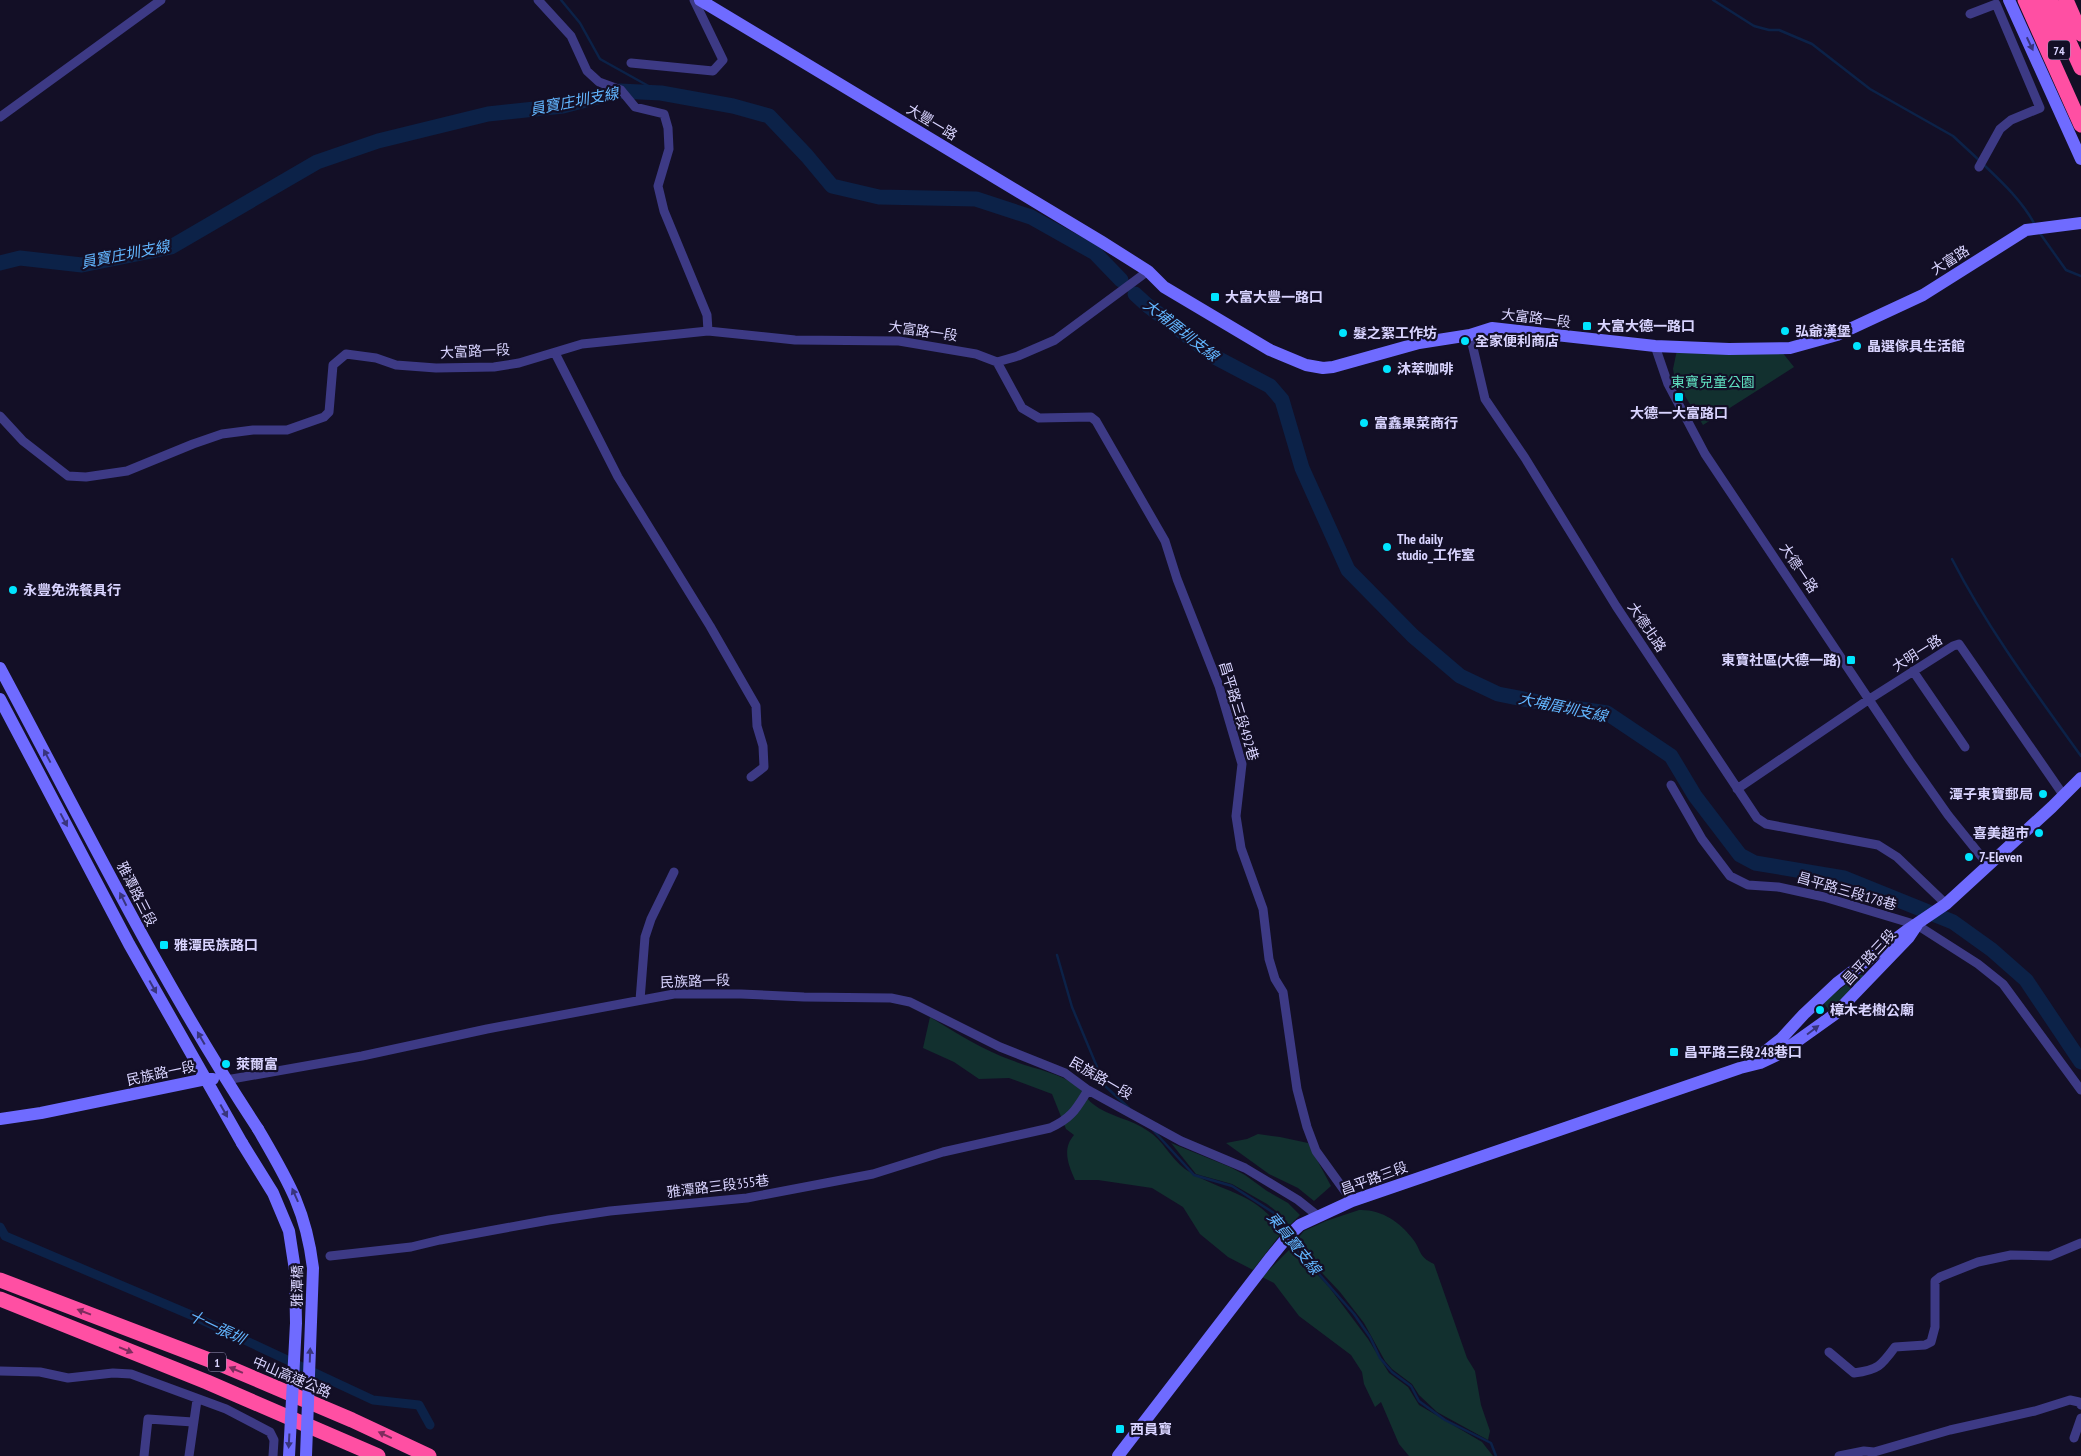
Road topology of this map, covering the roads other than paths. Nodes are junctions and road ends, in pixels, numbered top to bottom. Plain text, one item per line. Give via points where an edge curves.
1 (160, 0) edge
2 (538, 0) edge
3 (694, 0) edge
4 (700, 0) edge
5 (2009, 0) edge
6 (2024, 0) edge
7 (2036, 0) edge
8 (2050, 0) edge
9 (2066, 0) edge
10 (1970, 14) dead end
11 (2081, 34) edge
12 (631, 63) dead end
13 (2081, 68) edge
14 (2081, 100) edge
15 (0, 117) edge
16 (2081, 126) edge
17 (2081, 159) edge
18 (1979, 167) dead end
19 (2081, 223) edge
20 (1148, 271) junction
21 (708, 331) junction
22 (1470, 335) junction
23 (1837, 335) joint
24 (1655, 346) junction
25 (555, 353) junction
26 (998, 362) junction
27 (0, 416) edge
28 (0, 668) edge
29 (1913, 671) junction
30 (0, 699) edge
31 (1868, 700) junction
32 (1965, 747) dead end
33 (751, 777) dead end
34 (2081, 778) edge
35 (1671, 785) dead end
36 (1737, 789) junction
37 (2064, 796) junction
38 (1989, 866) junction
39 (674, 872) dead end
40 (1946, 904) junction
41 (1917, 925) junction
42 (640, 1000) junction
43 (1740, 1068) junction
44 (206, 1078) junction
45 (226, 1080) junction
46 (1088, 1090) junction
47 (2081, 1090) edge
48 (0, 1119) edge
49 (258, 1129) joint
50 (1352, 1201) junction
51 (1318, 1216) junction
52 (2081, 1243) edge
53 (330, 1256) dead end
54 (0, 1280) edge
55 (0, 1299) edge
56 (1829, 1352) dead end
57 (0, 1371) edge
58 (197, 1400) junction
59 (2081, 1405) edge
60 (2081, 1418) edge
61 (193, 1422) junction
62 (2074, 1438) dead end
63 (144, 1456) edge
64 (189, 1456) edge
65 (274, 1456) edge
66 (289, 1456) edge
67 (306, 1456) edge
68 (378, 1456) edge
69 (429, 1456) edge
70 (1118, 1456) edge
71 (1839, 1456) edge

1 - 15 street
2 - 21 street via 571,36 587,71 599,82 621,90 635,107 664,114 669,150 658,186 664,211 707,315
3 - 12 street via 723,60 713,71
4 - 20 street, 大豐一路
5 -> 17 street
6 - 16 highway
7 - 14 highway, 74
8 - 13 highway, 74
9 - 11 highway
10 - 18 street via 1996,4 2040,108 2011,120 2000,129
19 - 23 street, 大富路 via 2026,230 1922,295
20 - 22 street, 大富路一段 via 1164,287 1270,350 1306,365 1333,367 1419,343
20 - 26 street via 1056,340
21 - 25 street, 大富路一段 via 582,344
21 - 26 street, 大富路一段 via 795,340 899,341 976,354
22 - 24 street, 大富路一段 via 1492,328
22 - 36 street, 大德北路 via 1485,399
23 - 24 street, 大富路一段 via 1790,348
24 - 31 street, 大德一路 via 1668,384 1705,454
25 - 27 street, 大富路一段 via 494,367 436,368 396,365 376,358 346,354 333,365 329,412 324,417 287,430 222,434 115,474 68,476 22,441
25 - 33 street via 618,476 756,706 764,767
26 - 50 street, 昌平路三段492巷 via 1022,408 1039,418 1091,418 1096,421 1165,541 1219,686 1242,764 1236,816 1241,848 1263,909 1269,959 1283,992 1297,1089 1307,1127 1316,1151
45 -> 28 street, 雅潭路三段 via 161,971
29 - 31 street, 大明一路
29 - 32 street
29 - 37 street, 大明一路 via 1959,644
30 -> 44 street via 147,976
31 - 36 street, 大明一路
31 - 38 street, 大德一路 via 1936,798
34 - 37 street, 昌平路三段
35 - 41 street, 昌平路三段178巷 via 1702,839 1730,876 1748,885 1778,887 1824,897
36 - 40 street, 大德北路 via 1757,818 1766,824 1878,845 1897,857
37 - 38 street, 昌平路三段
38 - 40 street, 昌平路三段
39 - 42 street via 645,937
40 - 41 street, 昌平路三段
41 - 43 street, 昌平路三段 via 1837,983 1781,1039
43 -> 41 street, 昌平路三段 via 1779,1054 1835,1014
41 - 47 street, 昌平路三段178巷 via 2003,984
42 - 45 street, 民族路一段
42 - 46 street, 民族路一段 via 674,994 891,998 910,1002 1000,1047 1065,1073
43 - 50 street, 昌平路三段
44 - 45 street, 民族路一段
44 - 48 street, 民族路一段
44 -> 66 street, 雅潭橋, bridge via 277,1201 289,1231 296,1270
45 - 49 street, 雅潭路三段
46 - 51 street, 民族路一段 via 1190,1145 1245,1168
46 - 53 street, 雅潭路三段355巷 via 1074,1114 1050,1128 943,1152 873,1174 747,1198 610,1211 440,1240 411,1248
67 -> 49 street, 雅潭橋, bridge via 314,1268 311,1246 299,1203
50 - 51 street, 昌平路三段
51 - 70 street, 昌平路三段 via 1300,1225 1286,1239
52 - 56 street via 2050,1256 2011,1255 1978,1262 1940,1276 1935,1281 1935,1327 1931,1342 1895,1347 1880,1367 1872,1371 1854,1373
69 -> 54 highway, 中山高速公路 / 1 via 225,1366
55 -> 68 highway, 1 via 208,1382
57 - 58 street via 54,1374 68,1378 131,1374
58 - 61 street
58 - 65 street via 270,1432 274,1440
59 - 71 street via 2070,1400 1874,1452
60 - 62 street
61 - 63 street via 148,1419
61 - 64 street

